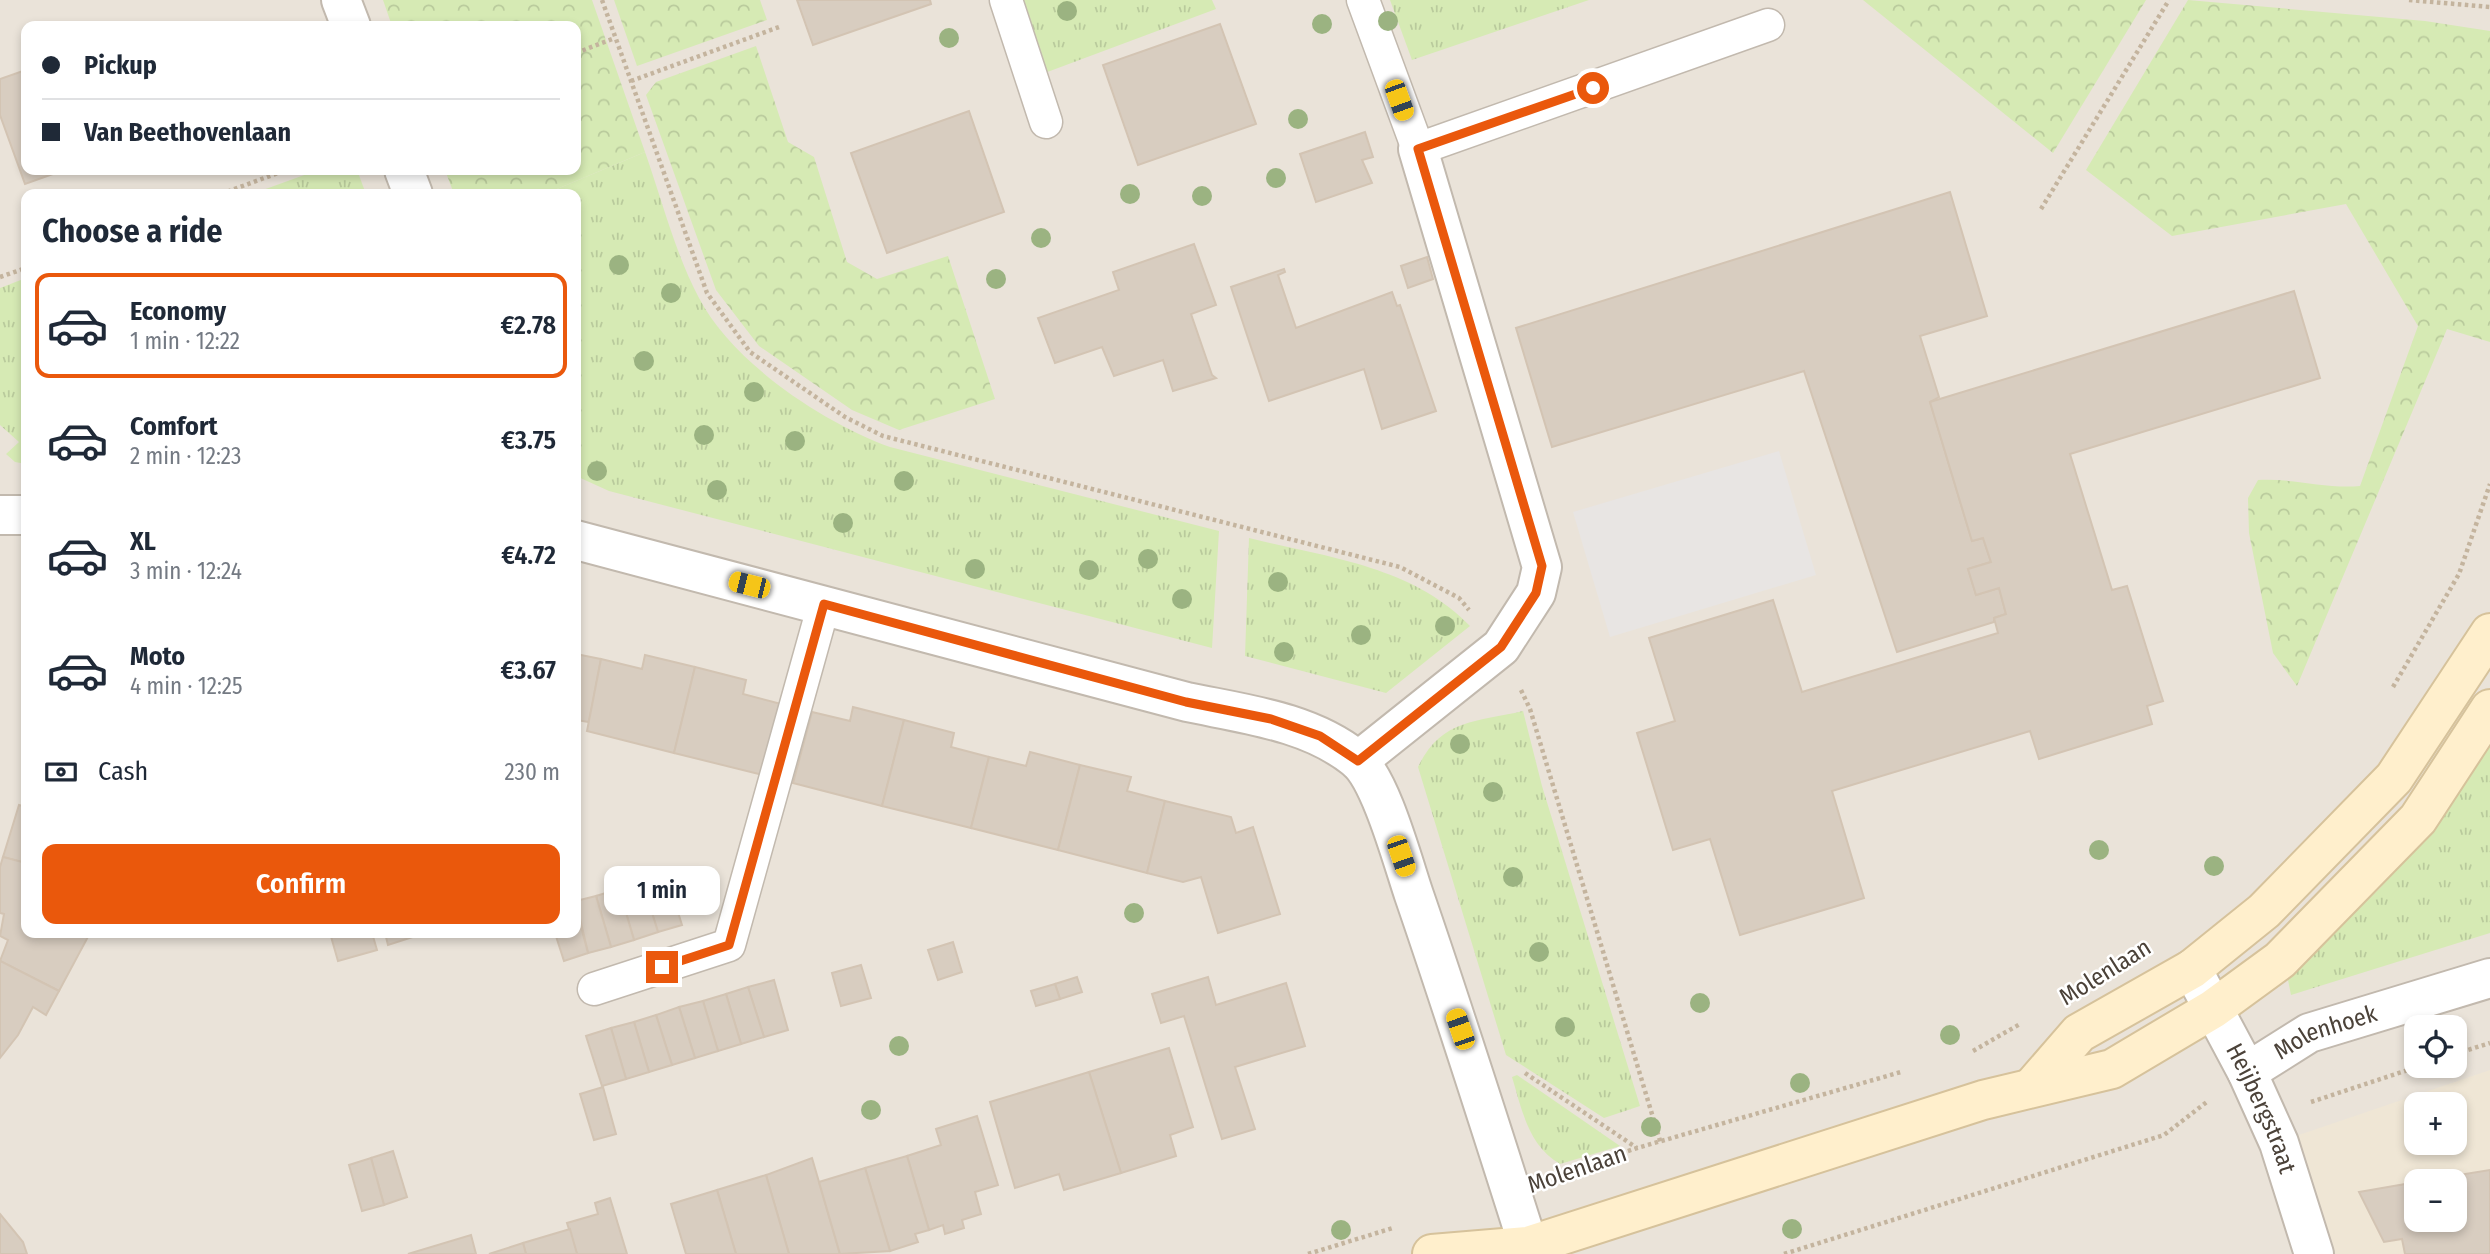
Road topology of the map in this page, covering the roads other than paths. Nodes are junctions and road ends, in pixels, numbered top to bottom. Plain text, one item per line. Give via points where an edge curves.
1 (341, 0) edge
2 (1006, 0) edge
3 (1363, 0) edge
4 (349, 21) edge
5 (1768, 25) dead end
6 (1046, 122) dead end
7 (1418, 149) junction
8 (0, 515) edge
9 (21, 515) edge
10 (581, 541) edge
11 (824, 604) junction
12 (2490, 633) edge
13 (2490, 709) edge
14 (1358, 761) junction
15 (2192, 969) junction
16 (2490, 978) edge
17 (594, 989) dead end
18 (2213, 1009) junction
19 (2248, 1072) junction
20 (2033, 1086) junction
21 (1525, 1251) edge
22 (1432, 1254) edge
23 (2314, 1254) edge

1 - 4 street
2 - 6 lane
3 - 7 lane
5 - 7 lane
7 - 14 street via 1542,566 1536,593 1501,647
8 - 9 street
10 - 11 street
11 - 14 street via 1186,702 1271,719 1320,736
11 - 17 lane via 729,945
12 - 15 main road, Molenlaan via 2393,778 2264,911
13 - 18 main road via 2418,819 2280,960
14 - 21 street via 1385,808 1460,1029
15 - 18 street, Heijbergstraat
15 - 20 main road, Molenlaan via 2079,1033
16 - 19 street, Molenhoek via 2309,1033
18 - 19 street, Heijbergstraat
18 - 20 main road via 2112,1069
19 - 23 street, Heijbergstraat via 2279,1143
20 - 21 main road
21 - 22 main road

